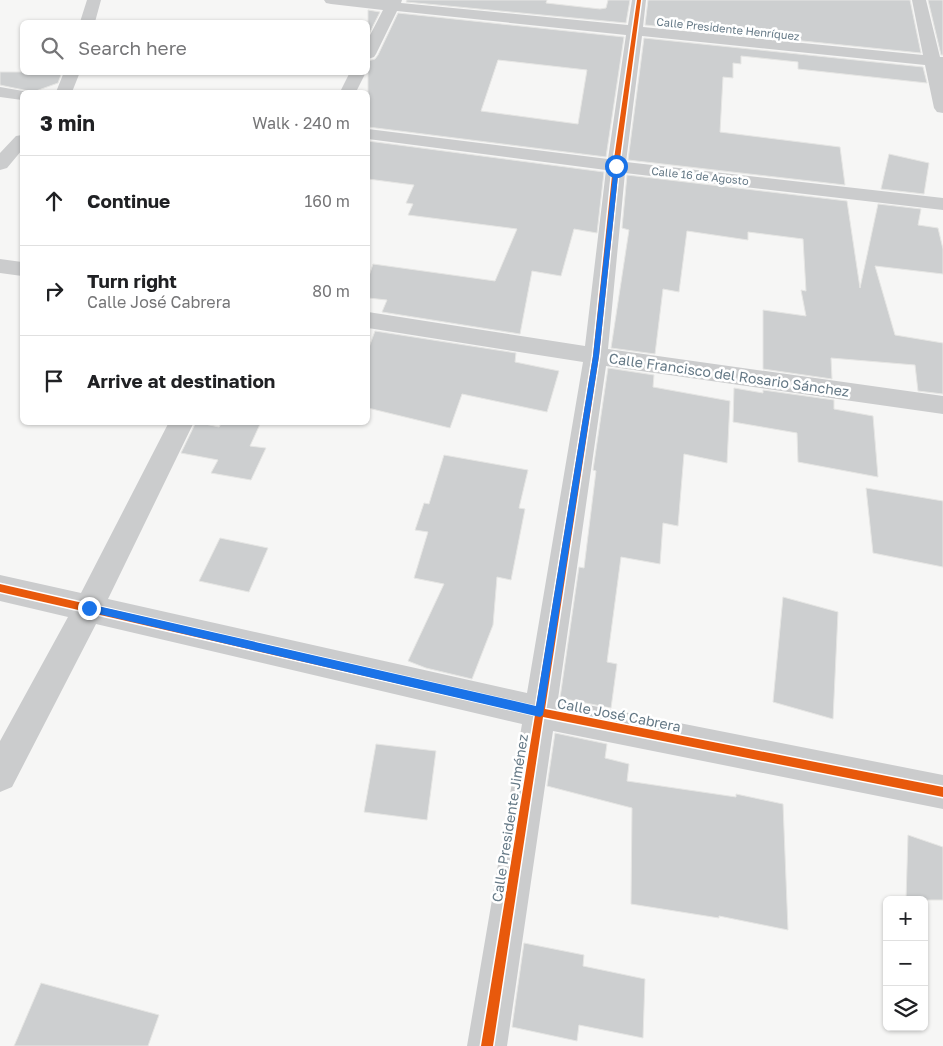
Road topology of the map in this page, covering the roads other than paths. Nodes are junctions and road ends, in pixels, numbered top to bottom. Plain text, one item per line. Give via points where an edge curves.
1 (94, 0) edge
2 (331, 0) edge
3 (639, 0) edge
4 (919, 0) edge
5 (393, 3) edge
6 (89, 20) edge
7 (635, 31) junction
8 (370, 50) edge
9 (938, 61) edge
10 (71, 75) edge
11 (356, 75) edge
12 (65, 90) edge
13 (349, 90) edge
14 (0, 92) edge
15 (20, 95) edge
16 (943, 108) edge
17 (370, 134) edge
18 (20, 142) edge
19 (0, 164) edge
20 (616, 166) junction
21 (943, 204) edge
22 (0, 266) edge
23 (20, 269) edge
24 (370, 320) edge
25 (596, 356) junction
26 (943, 405) edge
27 (180, 425) edge
28 (0, 588) edge
29 (89, 608) junction
30 (540, 712) junction
31 (0, 775) edge
32 (943, 792) edge
33 (487, 1046) edge

1 - 6 street
2 - 5 street, Calle Presidente Henríquez
3 - 7 street, Calle Presidente Jiménez
4 - 9 street
5 - 7 street, Calle Presidente Henríquez
5 - 8 street
7 - 9 street, Calle Presidente Henríquez
7 - 20 street, Calle Presidente Jiménez
9 - 16 street
10 - 12 street
11 - 13 street
14 - 15 street
17 - 20 street, Calle 16 de Agosto
18 - 19 street
20 - 21 street, Calle 16 de Agosto
20 - 25 street, Calle Presidente Jiménez
22 - 23 street
24 - 25 street, Calle Francisco del Rosario Sánchez
25 - 26 street, Calle Francisco del Rosario Sánchez
25 - 30 street, Calle Presidente Jiménez
27 - 29 street
28 - 29 street, Calle José Cabrera
29 - 30 street, Calle José Cabrera
29 - 31 street
30 - 32 street, Calle José Cabrera
30 - 33 street, Calle Presidente Jiménez

